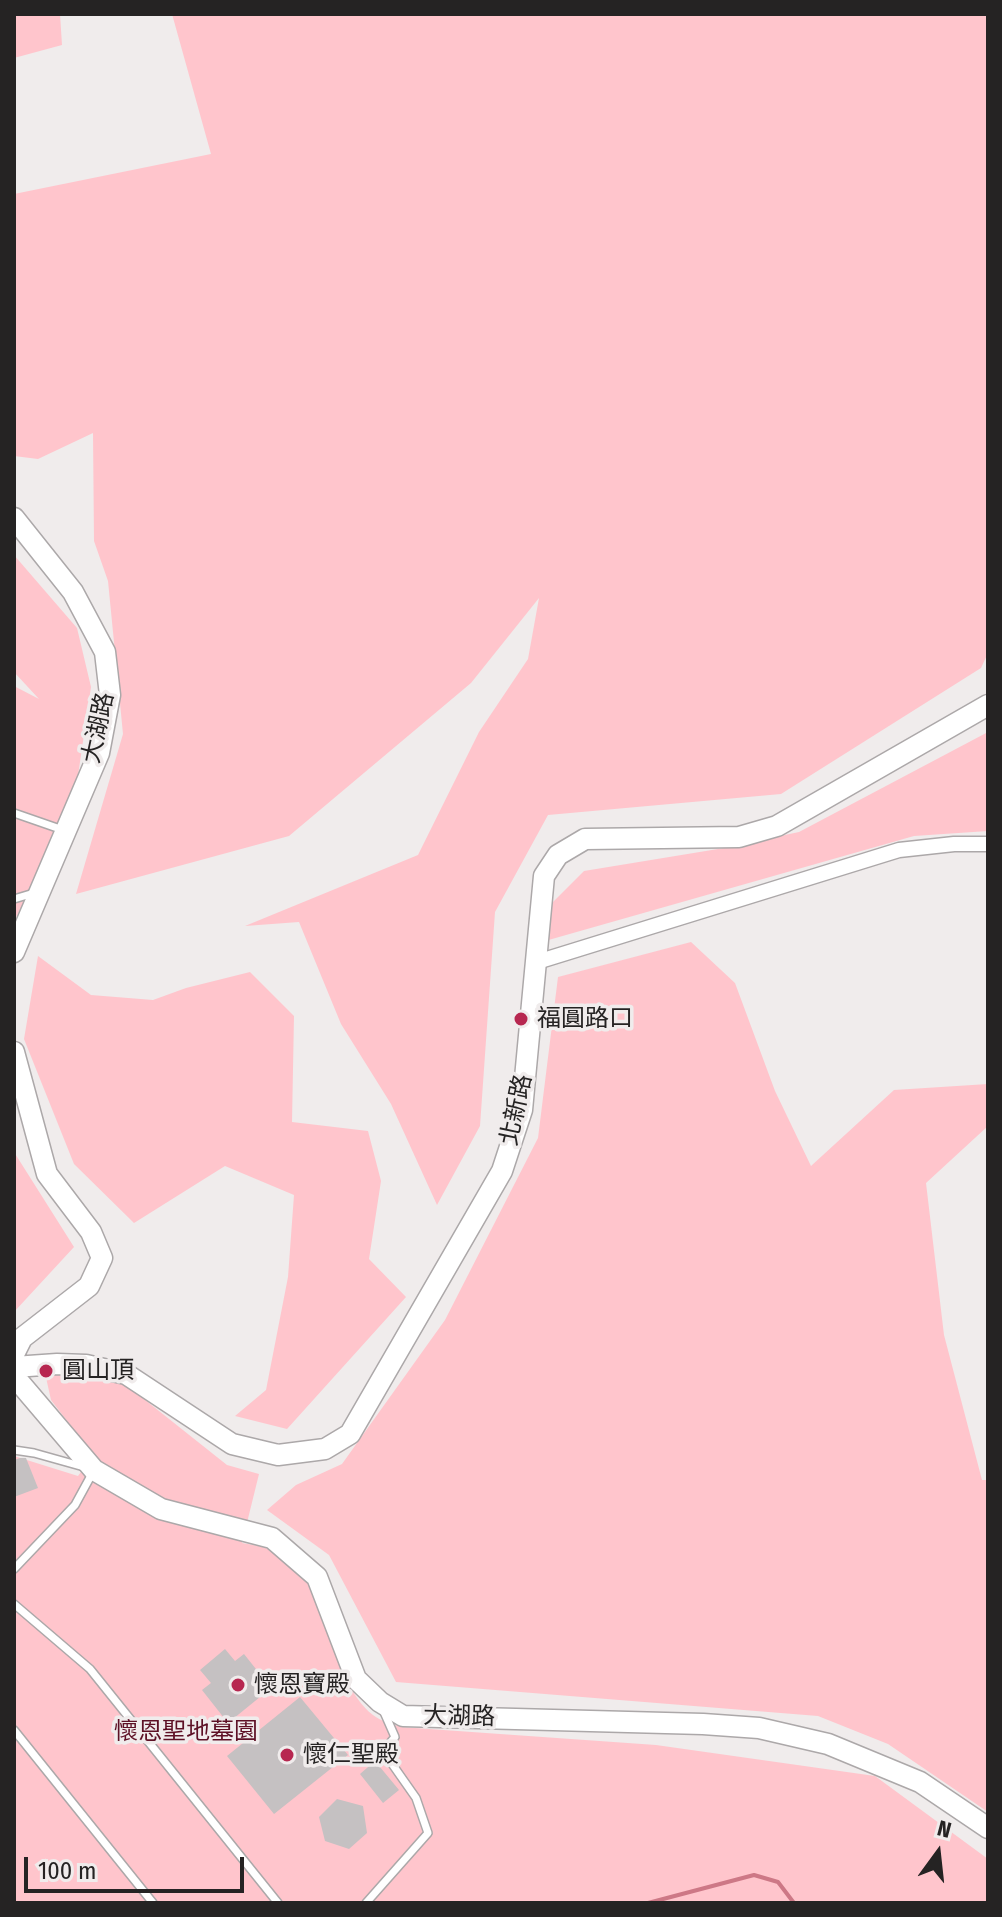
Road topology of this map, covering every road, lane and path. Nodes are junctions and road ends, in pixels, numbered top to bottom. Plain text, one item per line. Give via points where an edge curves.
1 (14, 518) edge
2 (988, 705) edge
3 (14, 813) edge
4 (65, 831) junction
5 (988, 844) edge
6 (40, 891) junction
7 (14, 899) edge
8 (14, 952) edge
9 (537, 962) junction
10 (14, 1052) edge
11 (14, 1354) edge
12 (14, 1367) edge
13 (14, 1376) edge
14 (14, 1450) edge
15 (94, 1470) junction
16 (14, 1569) edge
17 (14, 1604) edge
18 (380, 1702) junction
19 (14, 1730) edge
20 (988, 1828) edge
21 (153, 1903) edge
22 (278, 1903) edge
23 (366, 1903) edge

1 - 4 street, 大湖路 via 73,592 105,652 110,695 99,753
2 - 9 street, 北新路 via 777,826 739,837 585,839 558,855 544,876
3 - 4 lane
4 - 6 street, 大湖路
5 - 9 street via 899,850
6 - 7 lane
6 - 8 street, 大湖路
9 - 12 street, 北新路 via 522,1110 502,1171 350,1434 325,1449 278,1455 232,1444 126,1374 86,1365
10 - 11 street via 47,1174 91,1232 102,1258 89,1286 22,1338
13 - 15 street, 大湖路
14 - 15 lane
15 - 16 lane via 75,1505
15 - 18 street, 大湖路 via 161,1509 272,1538 317,1577 356,1679
17 - 22 lane via 90,1669
18 - 20 street, 大湖路 via 403,1716 759,1728 828,1744 920,1782
18 - 23 lane via 395,1737 383,1751 416,1798 428,1833
19 - 21 lane

